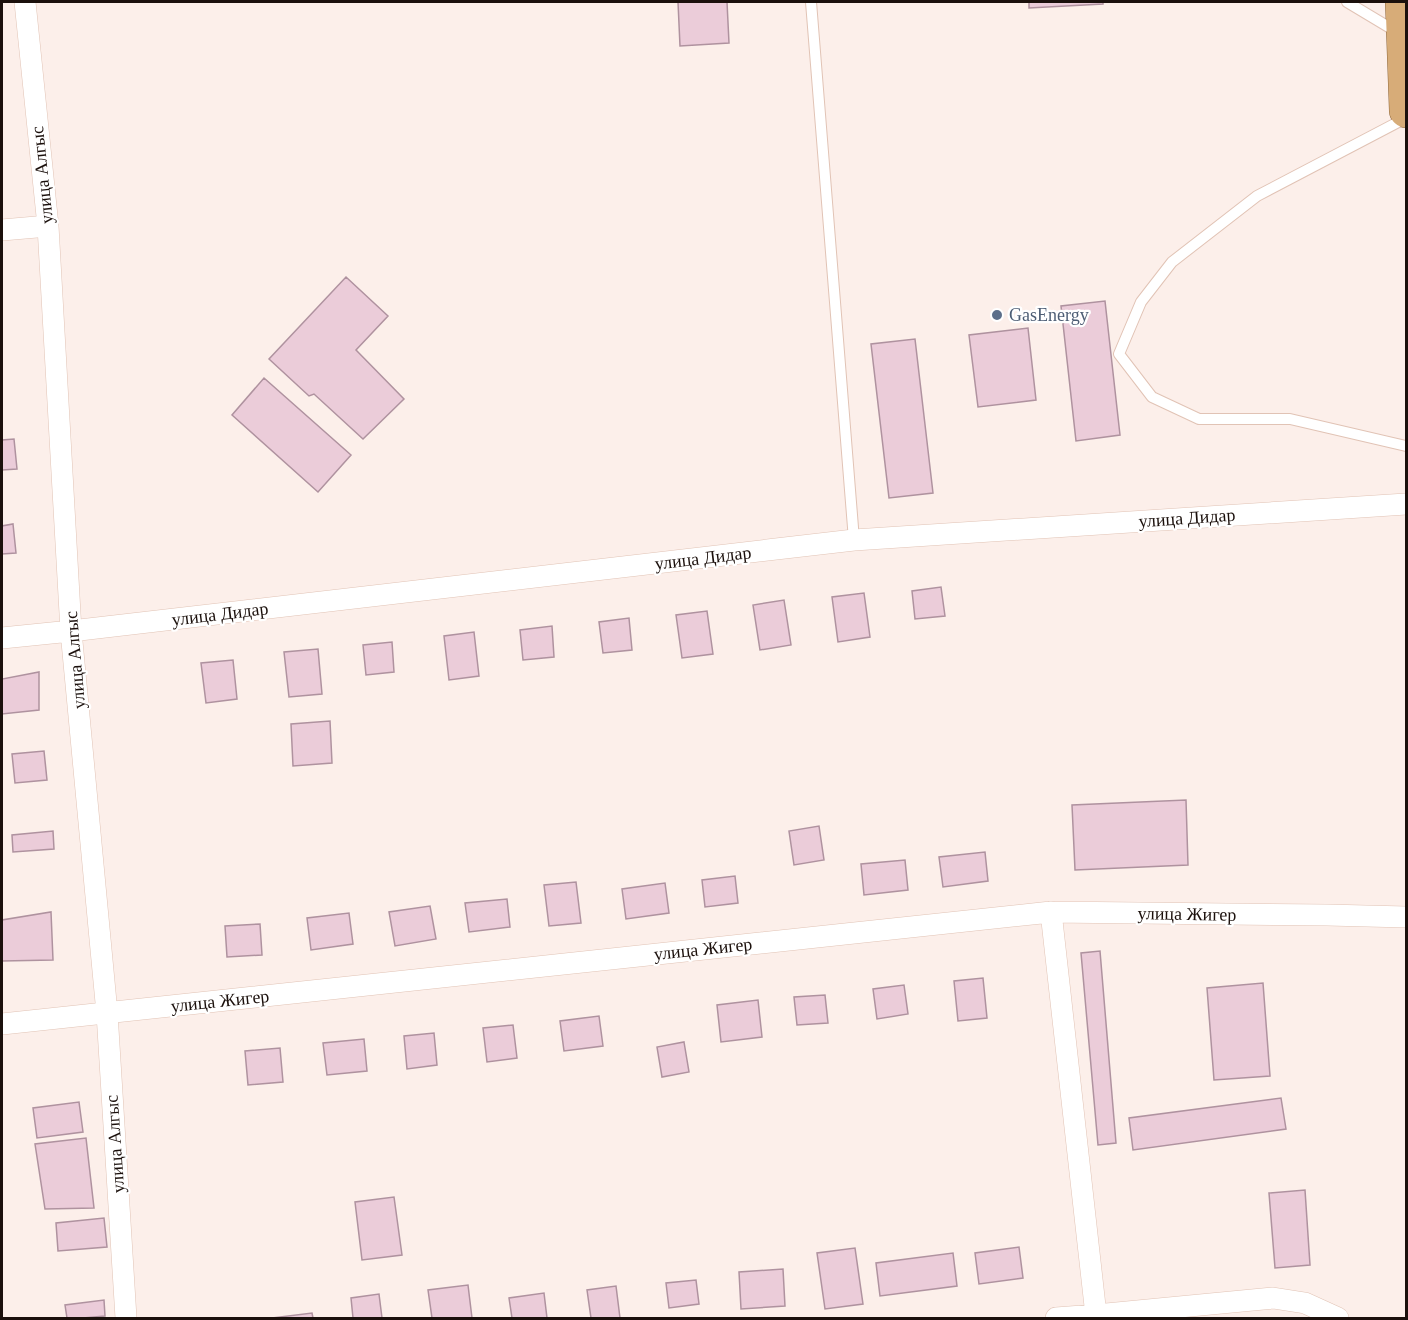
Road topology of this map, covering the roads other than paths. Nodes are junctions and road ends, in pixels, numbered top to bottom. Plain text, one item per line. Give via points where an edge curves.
1 (25, 2) edge
2 (811, 2) edge
3 (1347, 2) edge
4 (1402, 2) edge
5 (1403, 35) junction
6 (1407, 111) edge
7 (1407, 118) edge
8 (48, 226) junction
9 (2, 230) edge
10 (1407, 446) edge
11 (1407, 504) edge
12 (854, 540) junction
13 (71, 631) junction
14 (2, 638) edge
15 (1051, 912) junction
16 (1407, 917) edge
17 (107, 1013) junction
18 (2, 1024) edge
19 (1096, 1315) junction
20 (126, 1318) edge
21 (1056, 1318) edge
22 (1338, 1318) edge

1 - 8 street, улица Алгыс
2 - 12 lane
3 - 5 lane
4 - 5 highway
5 - 6 highway
7 - 10 lane via 1257,196 1172,262 1141,302 1119,354 1152,397 1199,418 1290,419
8 - 9 street
8 - 13 street, улица Алгыс
11 - 12 street, улица Дидар
12 - 13 street, улица Дидар
13 - 14 street, улица Дидар
13 - 17 street, улица Алгыс
15 - 16 street, улица Жигер
15 - 17 street, улица Жигер
15 - 19 street
17 - 18 street, улица Жигер
17 - 20 street, улица Алгыс
19 - 21 street
19 - 22 street via 1273,1298 1305,1303

